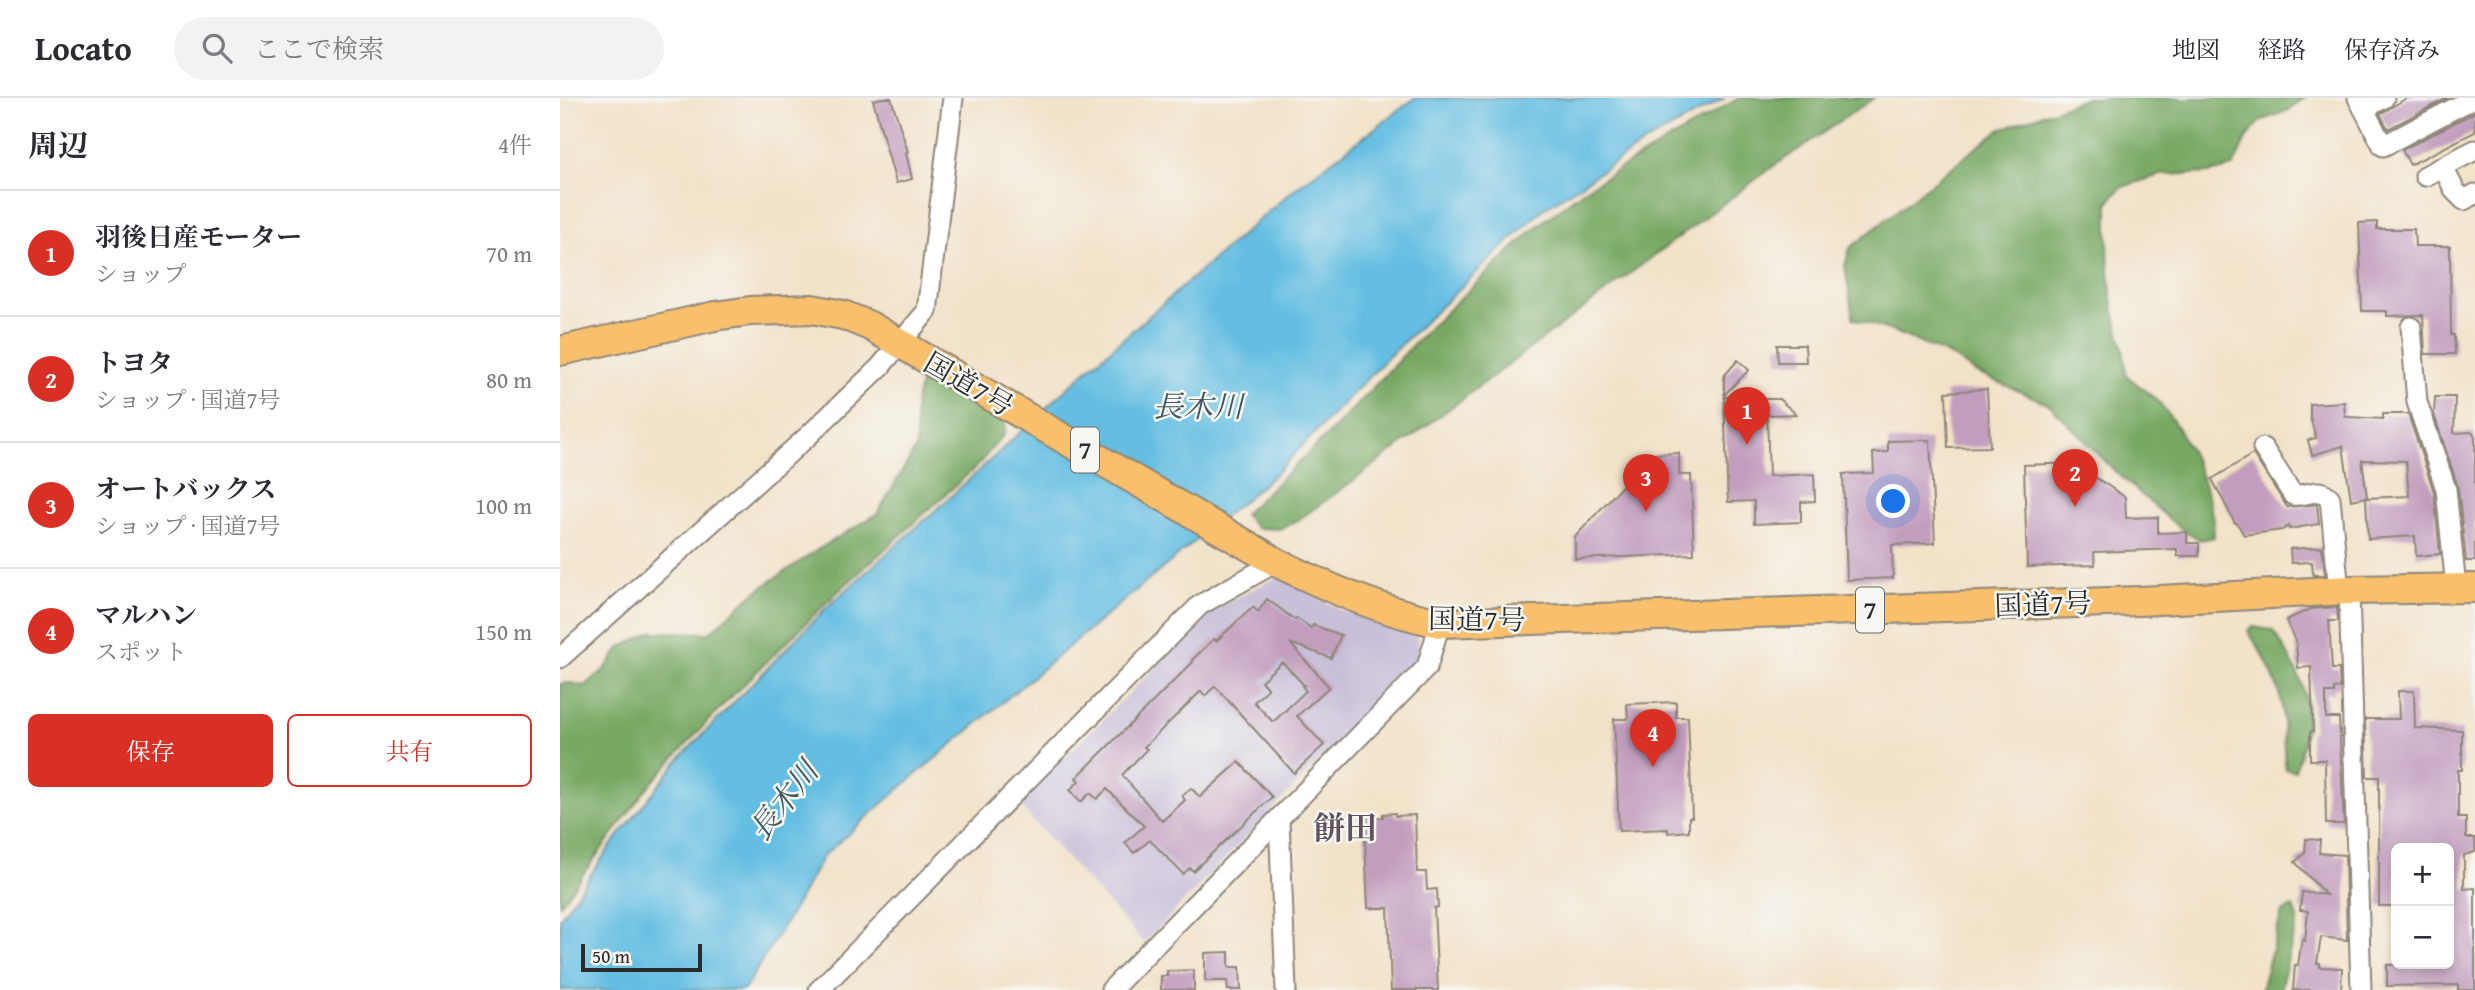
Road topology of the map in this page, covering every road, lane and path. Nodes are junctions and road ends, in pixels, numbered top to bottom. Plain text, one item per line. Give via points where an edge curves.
1 (953, 98) edge
2 (2384, 98) edge
3 (2474, 98) edge
4 (2361, 103) edge
5 (2475, 150) edge
6 (2475, 194) edge
7 (2411, 327) dead end
8 (905, 347) junction
9 (560, 351) edge
10 (2263, 448) dead end
11 (1268, 557) junction
12 (2465, 588) edge
13 (2344, 590) junction
14 (1440, 624) junction
15 (560, 658) edge
16 (1279, 818) junction
17 (819, 990) edge
18 (1111, 990) edge
19 (1286, 990) edge
20 (2361, 990) edge

1 - 8 street via 927,311
2 - 4 street
3 - 4 street via 2382,146
5 - 6 street via 2434,171 2464,200
7 - 12 street via 2417,402 2446,489
8 - 9 highway, 国道7号 / 7 via 843,315 782,309 715,316
8 - 11 highway, 国道7号 / 7
8 - 15 street
10 - 13 street via 2293,495 2317,490 2330,498
11 - 14 highway, 国道7号 / 7 via 1339,593
11 - 17 street via 1200,605
12 - 13 highway, 国道7号 / 7
13 - 14 highway, 国道7号 / 7
13 - 20 street
14 - 16 street via 1427,667
16 - 18 street
16 - 19 street

